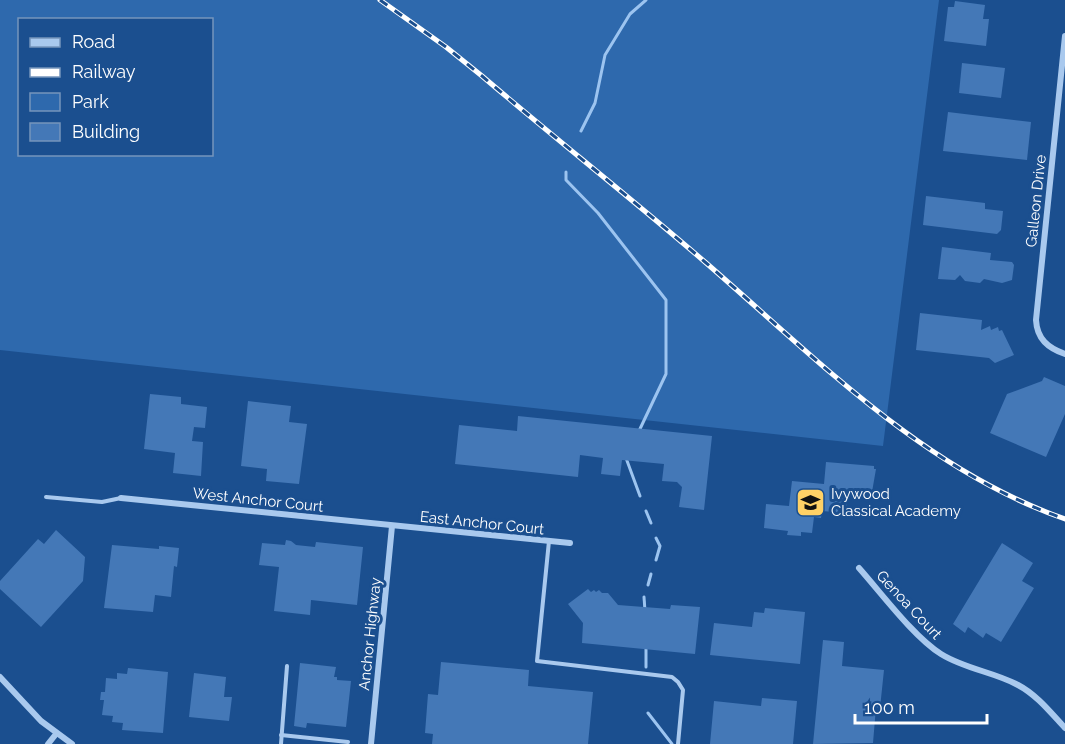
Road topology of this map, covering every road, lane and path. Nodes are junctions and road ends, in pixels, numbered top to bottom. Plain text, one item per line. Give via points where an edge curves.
1 (1065, 36) edge
2 (1057, 115) junction
3 (1065, 116) edge
4 (1065, 354) edge
5 (46, 497) dead end
6 (121, 498) joint
7 (392, 526) junction
8 (549, 541) junction
9 (570, 543) dead end
10 (859, 568) dead end
11 (286, 666) dead end
12 (0, 677) edge
13 (1065, 728) edge
14 (56, 734) junction
15 (281, 735) junction
16 (348, 742) dead end
17 (48, 744) edge
18 (72, 744) edge
19 (280, 744) edge
20 (371, 744) edge
21 (678, 744) edge

1 - 2 street, Galleon Drive
2 - 3 street
2 - 4 street, Galleon Drive via 1036,327 1042,340
5 - 6 lane via 102,502
6 - 7 street, West Anchor Court
7 - 8 street, East Anchor Court
7 - 20 street, Anchor Highway
8 - 9 street, East Anchor Court
8 - 21 lane via 537,661 672,677 683,690
10 - 13 street, Genoa Court via 931,647 957,662 1025,689
11 - 15 lane
12 - 14 street
14 - 17 street
14 - 18 street
15 - 16 lane
15 - 19 lane

